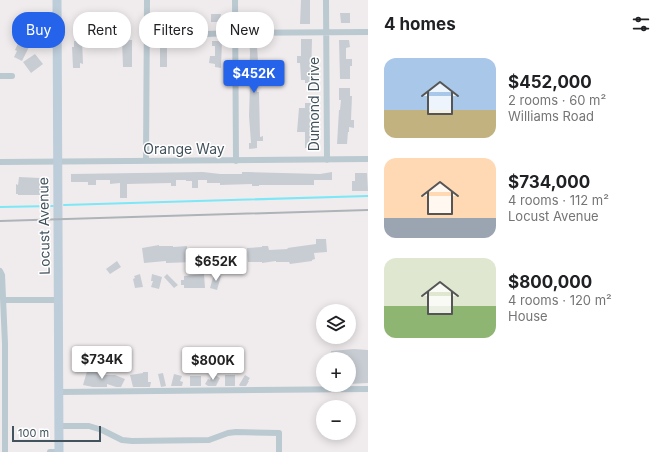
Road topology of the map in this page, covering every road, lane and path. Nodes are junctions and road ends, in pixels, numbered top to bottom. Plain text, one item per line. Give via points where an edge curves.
1 (57, 0) edge
2 (147, 0) edge
3 (236, 0) edge
4 (326, 0) edge
5 (147, 12) edge
6 (236, 12) edge
7 (368, 32) edge
8 (274, 33) edge
9 (326, 33) junction
10 (147, 48) edge
11 (236, 48) edge
12 (0, 76) edge
13 (12, 76) dead end
14 (368, 159) edge
15 (327, 160) junction
16 (146, 161) junction
17 (236, 161) junction
18 (0, 162) edge
19 (57, 162) junction
20 (0, 271) edge
21 (3, 300) junction
22 (58, 300) junction
23 (2, 344) edge
24 (368, 389) edge
25 (59, 392) junction
26 (59, 426) junction
27 (5, 452) edge
28 (50, 452) edge
29 (59, 452) edge
30 (280, 452) edge

1 - 19 street, Locust Avenue
2 - 5 street
3 - 6 street
4 - 9 street, Dumond Drive
7 - 9 street
8 - 9 street
9 - 15 street, Dumond Drive
10 - 16 street
11 - 17 street
12 - 13 street
14 - 15 street, Orange Way
15 - 17 street, Orange Way
16 - 17 street, Orange Way
16 - 19 street, Orange Way
18 - 19 street, Orange Way
19 - 22 street, Locust Avenue
20 - 21 street
21 - 22 street
21 - 23 street
22 - 25 street, Locust Avenue
23 - 27 street
24 - 25 street
25 - 26 street, Locust Avenue
26 - 29 street, Locust Avenue
26 - 30 street via 89,426 122,440 132,441 209,440 236,432 279,433
28 - 29 street

